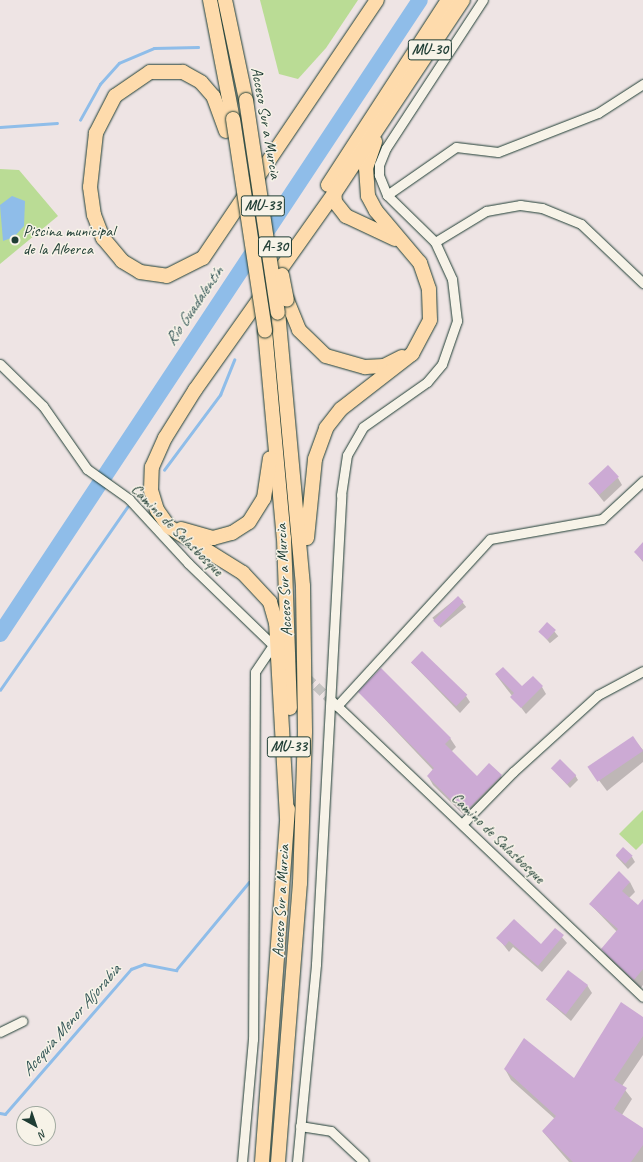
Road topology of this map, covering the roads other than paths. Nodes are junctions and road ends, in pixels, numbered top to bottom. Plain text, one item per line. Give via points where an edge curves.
1 (210, 0) edge
2 (225, 0) edge
3 (377, 0) edge
4 (448, 0) edge
5 (463, 0) edge
6 (484, 0) edge
7 (643, 84) edge
8 (392, 97) junction
9 (262, 194) junction
10 (334, 194) junction
11 (387, 195) junction
12 (435, 242) junction
13 (412, 251) junction
14 (256, 266) junction
15 (643, 283) edge
16 (424, 336) junction
17 (231, 337) junction
18 (0, 364) edge
19 (270, 377) junction
20 (643, 481) edge
21 (151, 490) junction
22 (303, 586) junction
23 (643, 671) edge
24 (334, 703) junction
25 (287, 818) junction
26 (462, 824) junction
27 (643, 997) edge
28 (23, 1022) dead end
29 (0, 1032) edge
30 (300, 1126) junction
31 (242, 1162) edge
32 (262, 1162) edge
33 (278, 1162) edge
34 (297, 1162) edge
35 (364, 1162) edge

1 - 14 highway, Acceso Sur a Murcia / MU-33, bridge via 233,119
2 - 9 highway, Acceso Sur a Murcia / MU-33, bridge
3 - 14 highway, bridge via 203,258 167,276 140,272 122,261 108,246 98,226 90,187 96,133 115,96 150,72 183,72 201,82 213,96 226,131
4 - 8 highway, MU-30
5 - 8 highway, MU-30
6 - 11 street via 386,148 379,175
7 - 11 street via 598,113 498,152 456,147
8 - 10 highway via 336,180
8 - 13 highway via 370,153 366,168 366,186 376,211
8 - 17 highway
9 - 16 highway, A-30, bridge via 287,300 294,321 306,339 326,356 346,364 384,366 409,352
9 - 22 highway, Acceso Sur a Murcia / MU-33, bridge via 278,313
10 - 13 highway via 346,216 386,232
10 - 17 highway
11 - 12 street
12 - 15 street via 486,211 520,205 542,208 581,224
12 - 24 street via 456,297 457,321 452,344 427,382 364,427 347,455 341,495
13 - 16 highway via 429,289 431,310
14 - 19 highway, Acceso Sur a Murcia / MU-33, bridge
16 - 22 highway via 401,366 341,408 322,437 310,490
17 - 21 highway via 165,438 152,467
18 - 31 street, Camino de Salasbosque via 43,406 87,469 117,491 273,645 255,672 253,1039
19 - 21 highway via 270,472 260,508 250,522 223,536 192,534 167,518
19 - 25 highway, Acceso Sur a Murcia / MU-33 via 288,637
20 - 24 street via 602,519 490,538
21 - 25 highway via 157,510 169,527 243,573 270,602 276,623
22 - 33 highway, Acceso Sur a Murcia / MU-33 via 303,817
23 - 26 street via 598,695 513,772
24 - 26 street, Camino de Salasbosque
24 - 30 street via 316,964
25 - 32 highway, Acceso Sur a Murcia / MU-33
26 - 27 street, Camino de Salasbosque
28 - 29 street
30 - 34 street
30 - 35 street via 331,1131

